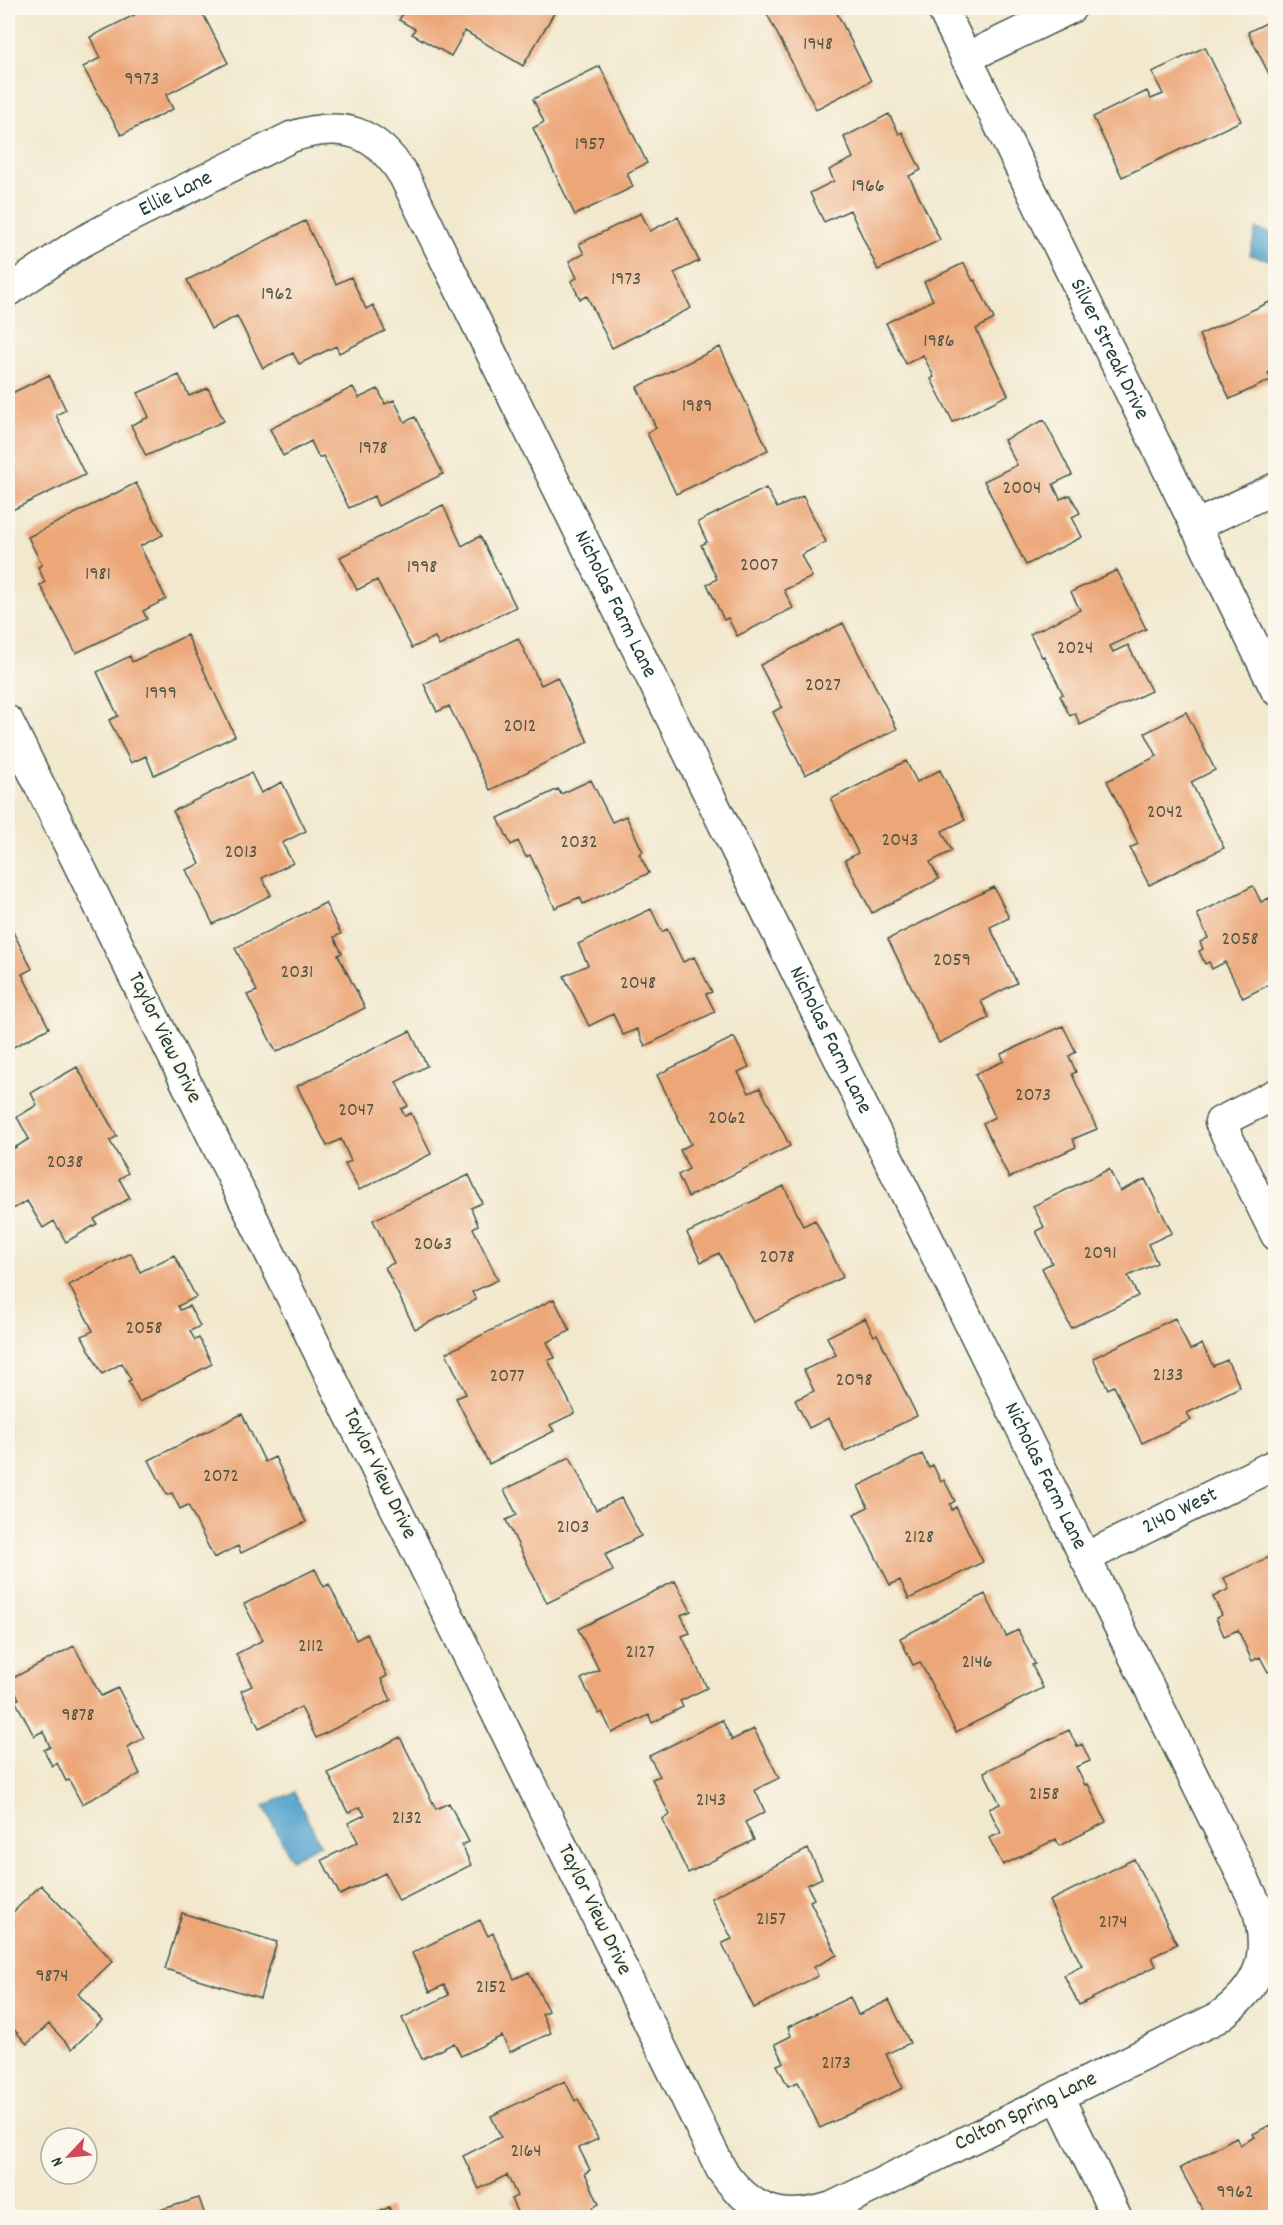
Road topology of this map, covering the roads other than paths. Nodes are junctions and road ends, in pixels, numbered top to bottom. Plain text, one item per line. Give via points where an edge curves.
1 (942, 8) edge
2 (1071, 8) edge
3 (966, 58) junction
4 (356, 133) joint
5 (8, 291) edge
6 (1275, 488) edge
7 (1195, 526) junction
8 (1275, 690) edge
9 (8, 721) edge
10 (1275, 1094) edge
11 (1275, 1235) edge
12 (1275, 1464) edge
13 (1085, 1558) junction
14 (1260, 1968) joint
15 (1058, 2096) junction
16 (769, 2211) joint
17 (1117, 2217) edge

1 - 3 street, Silver Streak Drive
2 - 3 street
3 - 7 street, Silver Streak Drive
4 - 5 street, Ellie Lane via 312,130 291,137 78,244
4 - 13 street, Nicholas Farm Lane via 393,157 404,176
6 - 7 street
7 - 8 street, Silver Streak Drive
9 - 16 street, Taylor View Drive via 722,2169 750,2202
10 - 11 street via 1220,1122
12 - 13 street, 2140 West
13 - 14 street, Nicholas Farm Lane via 1256,1904 1265,1947
14 - 15 street, Colton Spring Lane via 1251,1988 1217,2018
15 - 16 street, Colton Spring Lane via 832,2207 812,2214
15 - 17 street

